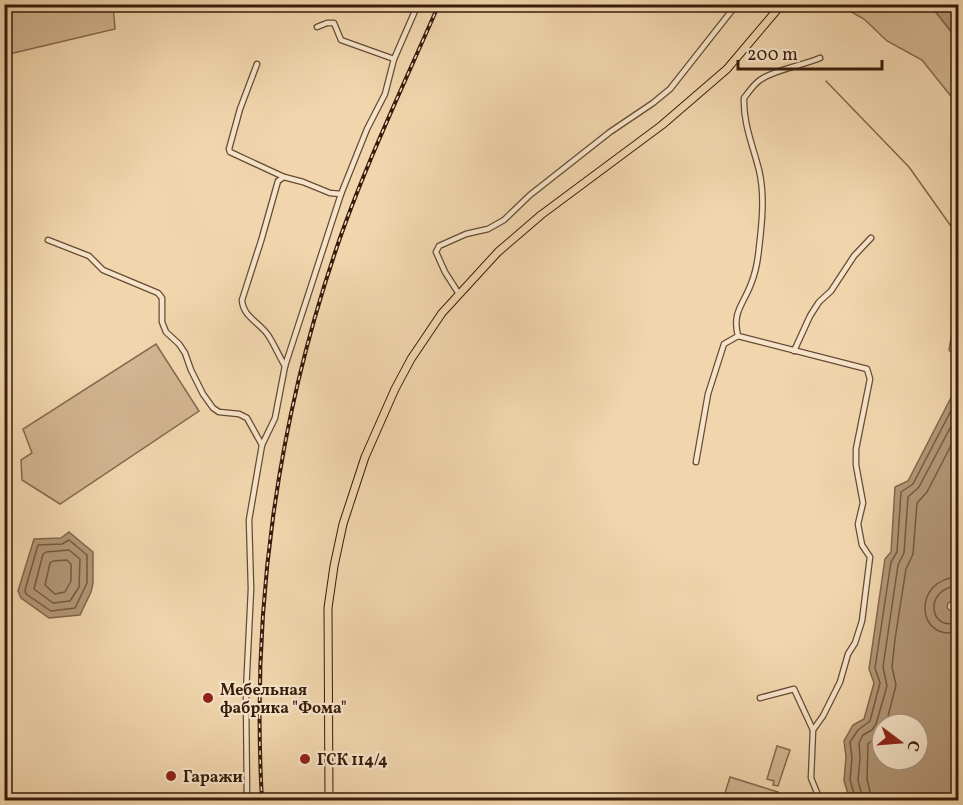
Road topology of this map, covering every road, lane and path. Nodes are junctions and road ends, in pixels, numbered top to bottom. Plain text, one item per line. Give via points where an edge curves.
1 (418, 4) edge
2 (741, 4) edge
3 (782, 5) edge
4 (317, 27) dead end
5 (820, 58) dead end
6 (394, 59) junction
7 (257, 64) dead end
8 (284, 177) junction
9 (341, 194) junction
10 (871, 238) dead end
11 (48, 240) dead end
12 (459, 294) junction
13 (738, 336) junction
14 (794, 351) junction
15 (285, 366) junction
16 (262, 445) junction
17 (696, 462) dead end
18 (760, 698) dead end
19 (813, 730) junction
20 (247, 801) edge
21 (328, 801) edge
22 (820, 801) edge

1 - 6 street
2 - 12 street via 653,104 610,132 504,220 439,246 439,260
3 - 12 main road via 727,69 662,126 541,215 498,252
4 - 6 street via 334,23 341,40
5 - 13 street via 760,80 744,98 743,116 760,172 762,203 759,250 751,284 737,314
6 - 9 street via 385,94
7 - 8 street via 229,149 234,155
8 - 9 street
8 - 15 street via 278,181 242,306 267,333
9 - 15 street
10 - 14 street via 819,302
11 - 16 street via 89,256 103,270 158,293 166,332 185,353 213,408 247,418
12 - 21 main road via 442,313 394,389 365,457 343,524 328,608
13 - 14 street
13 - 17 street via 724,344 708,394
14 - 19 street via 867,369 870,379 856,449 863,503 858,524 862,545 870,557 862,621 840,682
15 - 16 street via 275,418
16 - 20 street via 249,520 252,589 246,692
18 - 19 street via 794,689
19 - 22 street via 810,778

